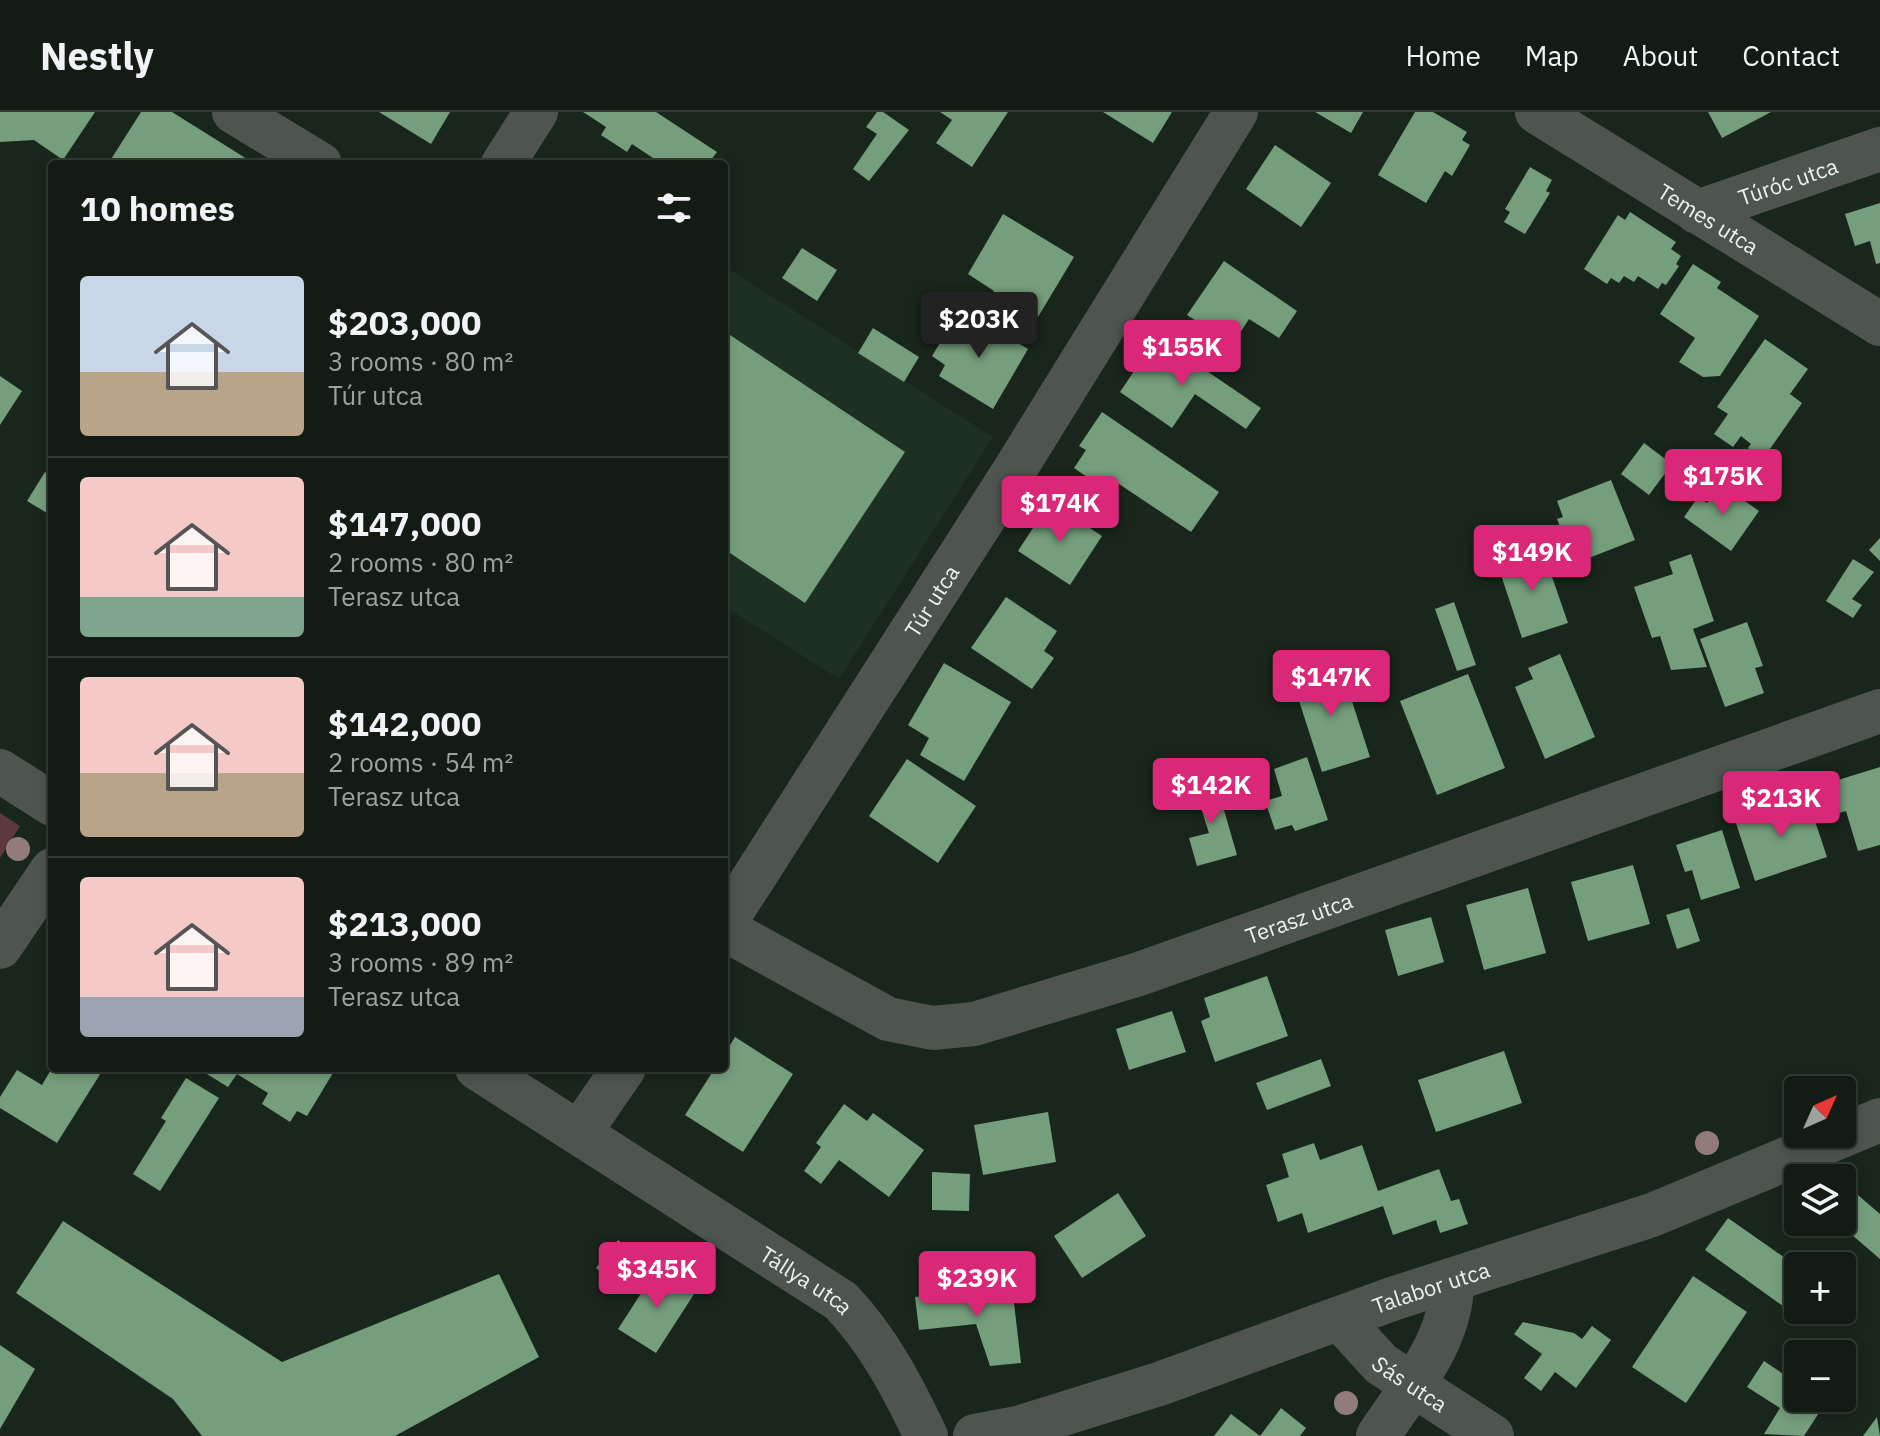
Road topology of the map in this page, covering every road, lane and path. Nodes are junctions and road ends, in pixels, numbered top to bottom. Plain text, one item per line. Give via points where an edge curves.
1 (234, 112) edge
2 (536, 112) edge
3 (1236, 112) edge
4 (1537, 112) edge
5 (1880, 149) edge
6 (313, 160) edge
7 (506, 160) edge
8 (1697, 212) junction
9 (1880, 324) edge
10 (1880, 711) edge
11 (0, 771) edge
12 (48, 801) edge
13 (48, 876) edge
14 (728, 920) edge
15 (728, 928) edge
16 (0, 947) edge
17 (483, 1072) edge
18 (621, 1072) edge
19 (1880, 1120) edge
20 (580, 1132) junction
21 (1452, 1281) junction
22 (1340, 1319) junction
23 (1411, 1386) junction
24 (926, 1436) edge
25 (975, 1436) edge
26 (1378, 1436) edge
27 (1492, 1436) edge

1 - 6 street
2 - 7 street
3 - 14 street, Túr utca
4 - 8 street, Temes utca
5 - 8 street, Túróc utca
8 - 9 street, Temes utca
10 - 15 street, Terasz utca via 1139,974 974,1024 933,1028 888,1019
11 - 12 street
13 - 16 street
17 - 20 street, Tállya utca
18 - 20 street
19 - 21 street, Talabor utca via 1652,1215
20 - 24 street, Tállya utca via 841,1301 869,1331 896,1373
21 - 22 street, Talabor utca
21 - 23 street via 1453,1303 1442,1335
22 - 23 street, Sás utca via 1381,1364
22 - 25 street, Talabor utca via 1159,1384
23 - 26 street
23 - 27 street, Sás utca

